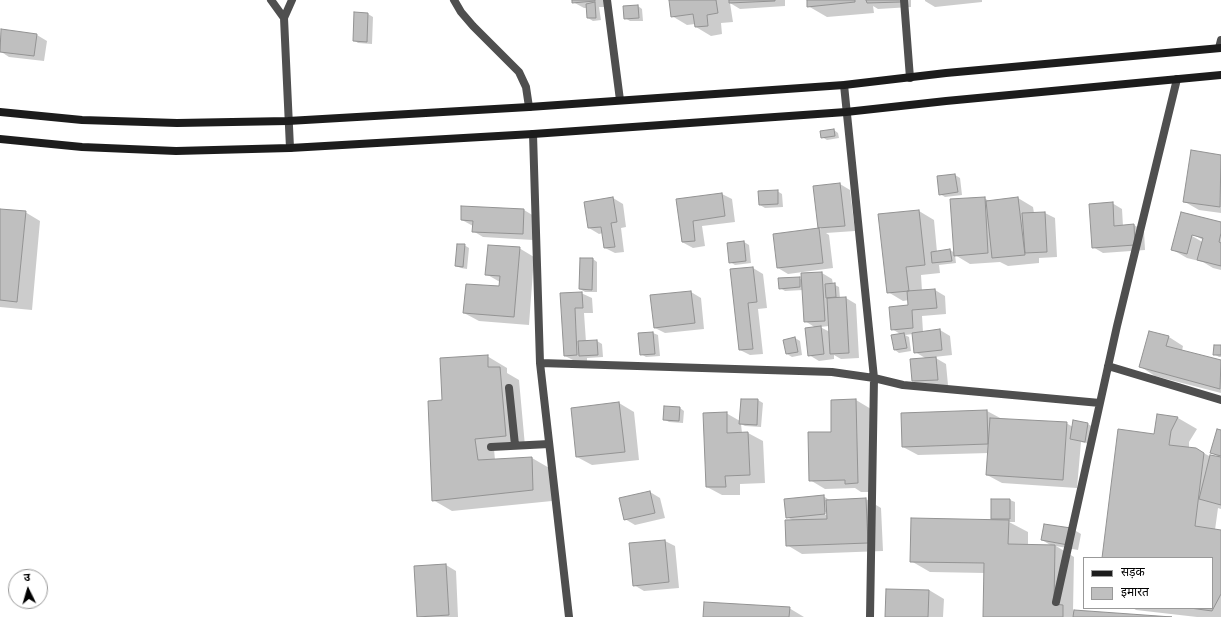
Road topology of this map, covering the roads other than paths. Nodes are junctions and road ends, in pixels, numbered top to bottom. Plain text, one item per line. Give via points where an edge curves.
1 (271, 0) edge
2 (292, 0) edge
3 (454, 0) edge
4 (607, 0) edge
5 (904, 0) edge
6 (284, 18) junction
7 (1220, 45) edge
8 (1221, 75) edge
9 (910, 78) junction
10 (1177, 79) junction
11 (844, 85) junction
12 (620, 100) junction
13 (529, 107) junction
14 (0, 112) edge
15 (846, 112) junction
16 (288, 121) junction
17 (533, 134) junction
18 (0, 139) edge
19 (290, 148) junction
20 (540, 363) junction
21 (1108, 366) junction
22 (874, 378) junction
23 (509, 388) dead end
24 (1221, 400) edge
25 (1100, 403) junction
26 (549, 444) junction
27 (515, 445) junction
28 (491, 447) dead end
29 (1056, 602) dead end
30 (569, 617) edge
31 (870, 617) edge

1 - 6 street
2 - 6 street
3 - 13 street via 473,26 519,72 526,87
4 - 12 street
5 - 9 street
6 - 16 street
7 - 9 street
8 - 10 street
9 - 11 street
10 - 15 street
10 - 21 street
11 - 12 street
11 - 15 street
12 - 13 street
13 - 16 street
14 - 16 street via 82,120 177,123
15 - 17 street
15 - 22 street
16 - 19 street
17 - 19 street
17 - 20 street
18 - 19 street via 82,147 176,151
20 - 22 street via 832,372
20 - 26 street
21 - 24 street
21 - 25 street
22 - 25 street via 903,386
22 - 31 street
23 - 27 street
25 - 29 street
26 - 27 street
26 - 30 street
27 - 28 street

